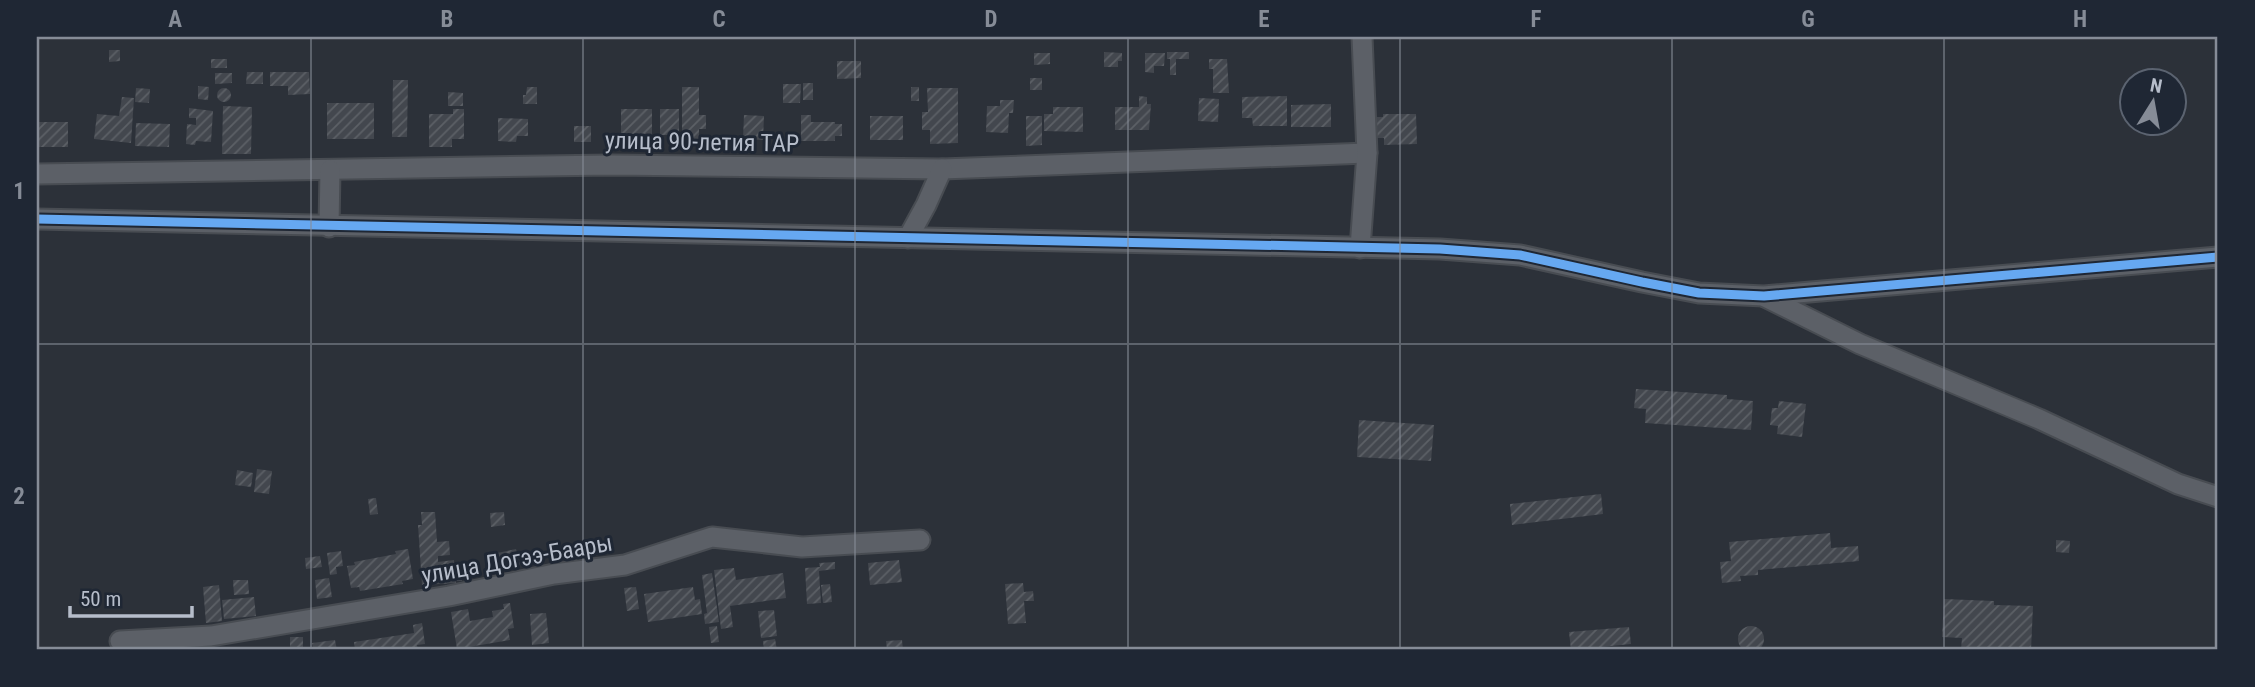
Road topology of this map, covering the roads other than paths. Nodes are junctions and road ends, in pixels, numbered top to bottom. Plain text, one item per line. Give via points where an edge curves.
1 (1362, 37) edge
2 (1367, 153) junction
3 (942, 169) junction
4 (330, 170) junction
5 (37, 174) edge
6 (37, 219) edge
7 (329, 227) junction
8 (908, 237) junction
9 (1360, 248) junction
10 (2218, 257) edge
11 (1764, 296) junction
12 (2218, 497) edge
13 (920, 540) dead end
14 (120, 641) dead end

1 - 2 street
2 - 3 street, улица 90-летия ТАР
2 - 9 street
3 - 4 street, улица 90-летия ТАР via 611,165
3 - 8 street
4 - 5 street, улица 90-летия ТАР
4 - 7 street
6 - 7 street
7 - 8 street
8 - 9 street
9 - 11 street via 1520,255 1699,293
10 - 11 street
11 - 12 street via 1860,344 2178,484
13 - 14 street, улица Догээ-Баары via 802,547 712,537 625,565 449,596 211,636

